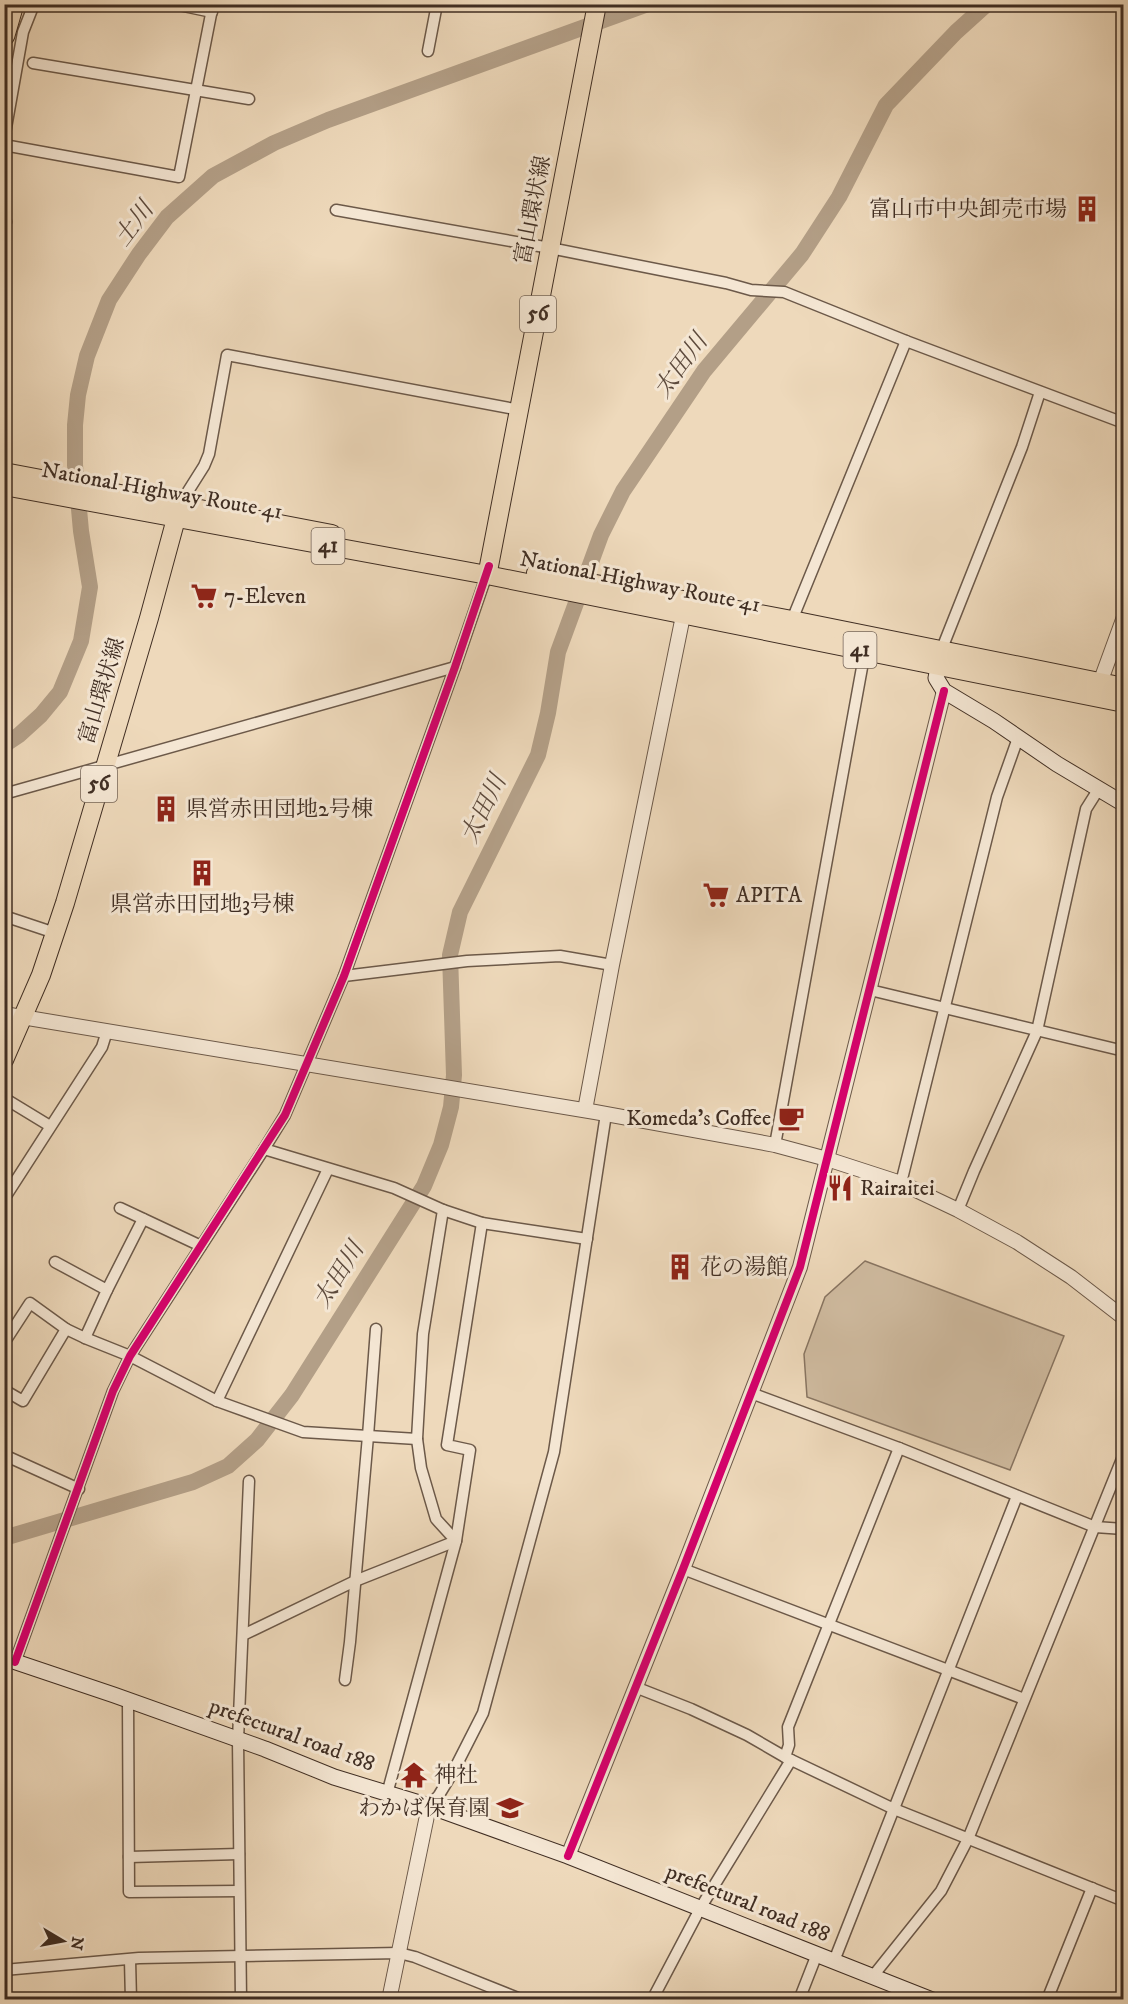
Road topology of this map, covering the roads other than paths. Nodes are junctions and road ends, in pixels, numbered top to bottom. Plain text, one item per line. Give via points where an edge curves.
1 (13, 4) edge
2 (34, 4) edge
3 (174, 4) edge
4 (436, 4) edge
5 (597, 4) edge
6 (212, 8) edge
7 (4, 34) edge
8 (428, 51) dead end
9 (33, 63) dead end
10 (196, 90) junction
11 (249, 99) dead end
12 (4, 139) edge
13 (4, 145) edge
14 (4, 210) edge
15 (336, 210) dead end
16 (4, 230) edge
17 (550, 248) junction
18 (906, 341) junction
19 (1040, 392) junction
20 (520, 410) junction
21 (1124, 423) edge
22 (4, 472) edge
23 (4, 486) edge
24 (38, 486) junction
25 (178, 511) junction
26 (488, 571) junction
27 (685, 608) junction
28 (1124, 617) edge
29 (792, 620) junction
30 (865, 651) junction
31 (940, 658) junction
32 (456, 667) junction
33 (1124, 687) edge
34 (1097, 690) junction
35 (944, 691) junction
36 (1124, 703) edge
37 (1018, 738) junction
38 (105, 766) junction
39 (1098, 790) junction
40 (4, 794) edge
41 (1124, 804) edge
42 (4, 916) edge
43 (55, 933) junction
44 (612, 965) junction
45 (344, 976) junction
46 (870, 990) junction
47 (945, 1007) junction
48 (4, 1014) edge
49 (24, 1018) junction
50 (106, 1031) junction
51 (1037, 1031) junction
52 (1124, 1051) edge
53 (4, 1060) edge
54 (308, 1065) junction
55 (4, 1098) edge
56 (585, 1110) junction
57 (606, 1114) junction
58 (50, 1126) junction
59 (775, 1145) junction
60 (264, 1149) junction
61 (827, 1159) junction
62 (328, 1169) junction
63 (901, 1183) junction
64 (4, 1199) edge
65 (120, 1208) dead end
66 (443, 1210) junction
67 (958, 1210) junction
68 (143, 1219) junction
69 (482, 1222) junction
70 (587, 1239) junction
71 (201, 1246) junction
72 (56, 1262) dead end
73 (107, 1290) junction
74 (1124, 1318) edge
75 (66, 1329) junction
76 (376, 1329) dead end
77 (85, 1338) junction
78 (4, 1343) edge
79 (130, 1356) junction
80 (4, 1390) edge
81 (751, 1393) junction
82 (217, 1401) junction
83 (368, 1436) junction
84 (417, 1438) junction
85 (899, 1448) junction
86 (1124, 1454) edge
87 (4, 1455) edge
88 (249, 1481) dead end
89 (79, 1489) junction
90 (1017, 1497) junction
91 (1095, 1527) junction
92 (1124, 1529) edge
93 (456, 1541) junction
94 (683, 1569) junction
95 (355, 1581) junction
96 (829, 1625) junction
97 (243, 1635) junction
98 (10, 1660) edge
99 (949, 1670) junction
100 (345, 1680) dead end
101 (635, 1687) junction
102 (1024, 1699) junction
103 (128, 1700) junction
104 (238, 1740) junction
105 (788, 1759) junction
106 (387, 1794) junction
107 (429, 1806) junction
108 (894, 1809) junction
109 (968, 1839) junction
110 (239, 1854) junction
111 (568, 1856) junction
112 (129, 1857) junction
113 (1092, 1888) junction
114 (240, 1891) junction
115 (1124, 1901) edge
116 (700, 1907) junction
117 (399, 1953) junction
118 (817, 1954) junction
119 (240, 1955) junction
120 (130, 1960) junction
121 (834, 1961) junction
122 (4, 1970) edge
123 (873, 1976) junction
124 (509, 1997) edge
125 (131, 2000) edge
126 (241, 2000) edge
127 (389, 2000) edge
128 (523, 2000) edge
129 (652, 2000) edge
130 (800, 2000) edge
131 (932, 2000) edge
132 (1047, 2000) edge

1 - 7 highway
2 - 12 street via 23,32
3 - 6 street
4 - 8 street
5 - 17 main road, 富山環状線 / 56
6 - 10 street
9 - 10 street
10 - 11 street
10 - 13 street via 179,177
14 - 16 street
15 - 17 street
17 - 18 street via 751,290 784,292
17 - 20 main road, 富山環状線 / 56
18 - 19 street
18 - 29 street
19 - 21 street
19 - 31 street
20 - 25 street via 228,355 209,454
20 - 26 main road, 富山環状線 / 56
22 - 24 main road, National Highway Route 41 / 41
23 - 24 main road, National Highway Route 41 / 41
24 - 25 main road, National Highway Route 41 / 41
25 - 26 main road, National Highway Route 41 / 41
25 - 38 main road, 富山環状線 / 56
26 - 27 main road, National Highway Route 41 / 41
26 - 32 street
27 - 29 main road, National Highway Route 41 / 41
27 - 30 main road, National Highway Route 41 / 41
27 - 44 street
28 - 34 street
29 - 31 main road, National Highway Route 41 / 41
30 - 31 main road, National Highway Route 41 / 41
30 - 59 street
31 - 34 main road, National Highway Route 41 / 41
31 - 35 main road via 936,678
32 - 38 street
32 - 45 street
33 - 34 main road, National Highway Route 41 / 41
34 - 36 main road, National Highway Route 41 / 41
35 - 37 main road
35 - 46 street
37 - 39 main road
37 - 47 street via 997,797
38 - 40 street
38 - 43 main road, 富山環状線 / 56
39 - 41 main road
39 - 51 street via 1086,809
42 - 43 street
43 - 49 main road, 富山環状線 / 56
44 - 45 street via 560,956
44 - 56 street
45 - 54 street
46 - 47 street
46 - 61 street
47 - 51 street
47 - 63 street
48 - 49 street
49 - 50 street
49 - 53 main road, 富山環状線 / 56
50 - 54 street
50 - 58 street via 102,1047
51 - 52 street
51 - 67 street
54 - 56 street
54 - 60 street
55 - 58 street
56 - 57 street
57 - 59 street
57 - 70 street
58 - 64 street
59 - 61 street
60 - 62 street
60 - 71 street
61 - 63 street
61 - 81 street via 800,1267
62 - 66 street via 394,1188
62 - 82 street
63 - 67 street
65 - 68 street
66 - 69 street
66 - 84 street via 425,1315
67 - 74 street via 1071,1277
68 - 71 street
68 - 73 street
69 - 70 street
69 - 93 street via 447,1445 470,1450
70 - 107 street via 554,1452 483,1713 453,1772
71 - 79 street
72 - 73 street
73 - 77 street
75 - 77 street
75 - 78 street via 30,1304
75 - 80 street via 23,1401
76 - 83 street
77 - 79 street
79 - 82 street
79 - 89 street via 113,1390
81 - 85 street
81 - 94 street
82 - 83 street via 303,1432
83 - 84 street
83 - 95 street
84 - 93 street via 436,1519
85 - 90 street
85 - 96 street
86 - 91 street
87 - 89 street
88 - 97 street
89 - 98 street
90 - 91 street
90 - 99 street
91 - 92 street
91 - 102 street
93 - 95 street
93 - 106 street
94 - 96 street
94 - 101 street
95 - 97 street
95 - 100 street
96 - 99 street
96 - 105 street via 788,1727
97 - 104 street
98 - 103 main road, prefectural road 188
99 - 102 street
99 - 108 street
101 - 105 street via 747,1735
101 - 111 street
102 - 109 street
103 - 104 main road, prefectural road 188
103 - 112 street
104 - 106 main road, prefectural road 188
104 - 110 street
105 - 108 street
105 - 116 street
106 - 107 main road, prefectural road 188
107 - 111 main road, prefectural road 188
107 - 117 street
108 - 109 street
108 - 121 street
109 - 113 street
109 - 123 street via 941,1891
110 - 112 street
110 - 114 street
111 - 116 main road, prefectural road 188
112 - 114 street via 129,1892
113 - 115 street
113 - 132 street
114 - 119 street
116 - 118 main road, prefectural road 188
116 - 129 street
117 - 119 street
117 - 124 street
117 - 127 street
118 - 121 main road, prefectural road 188
118 - 130 street
119 - 120 street
119 - 126 street
120 - 122 street
120 - 125 street
121 - 123 main road, prefectural road 188
123 - 131 main road, prefectural road 188
124 - 128 street

